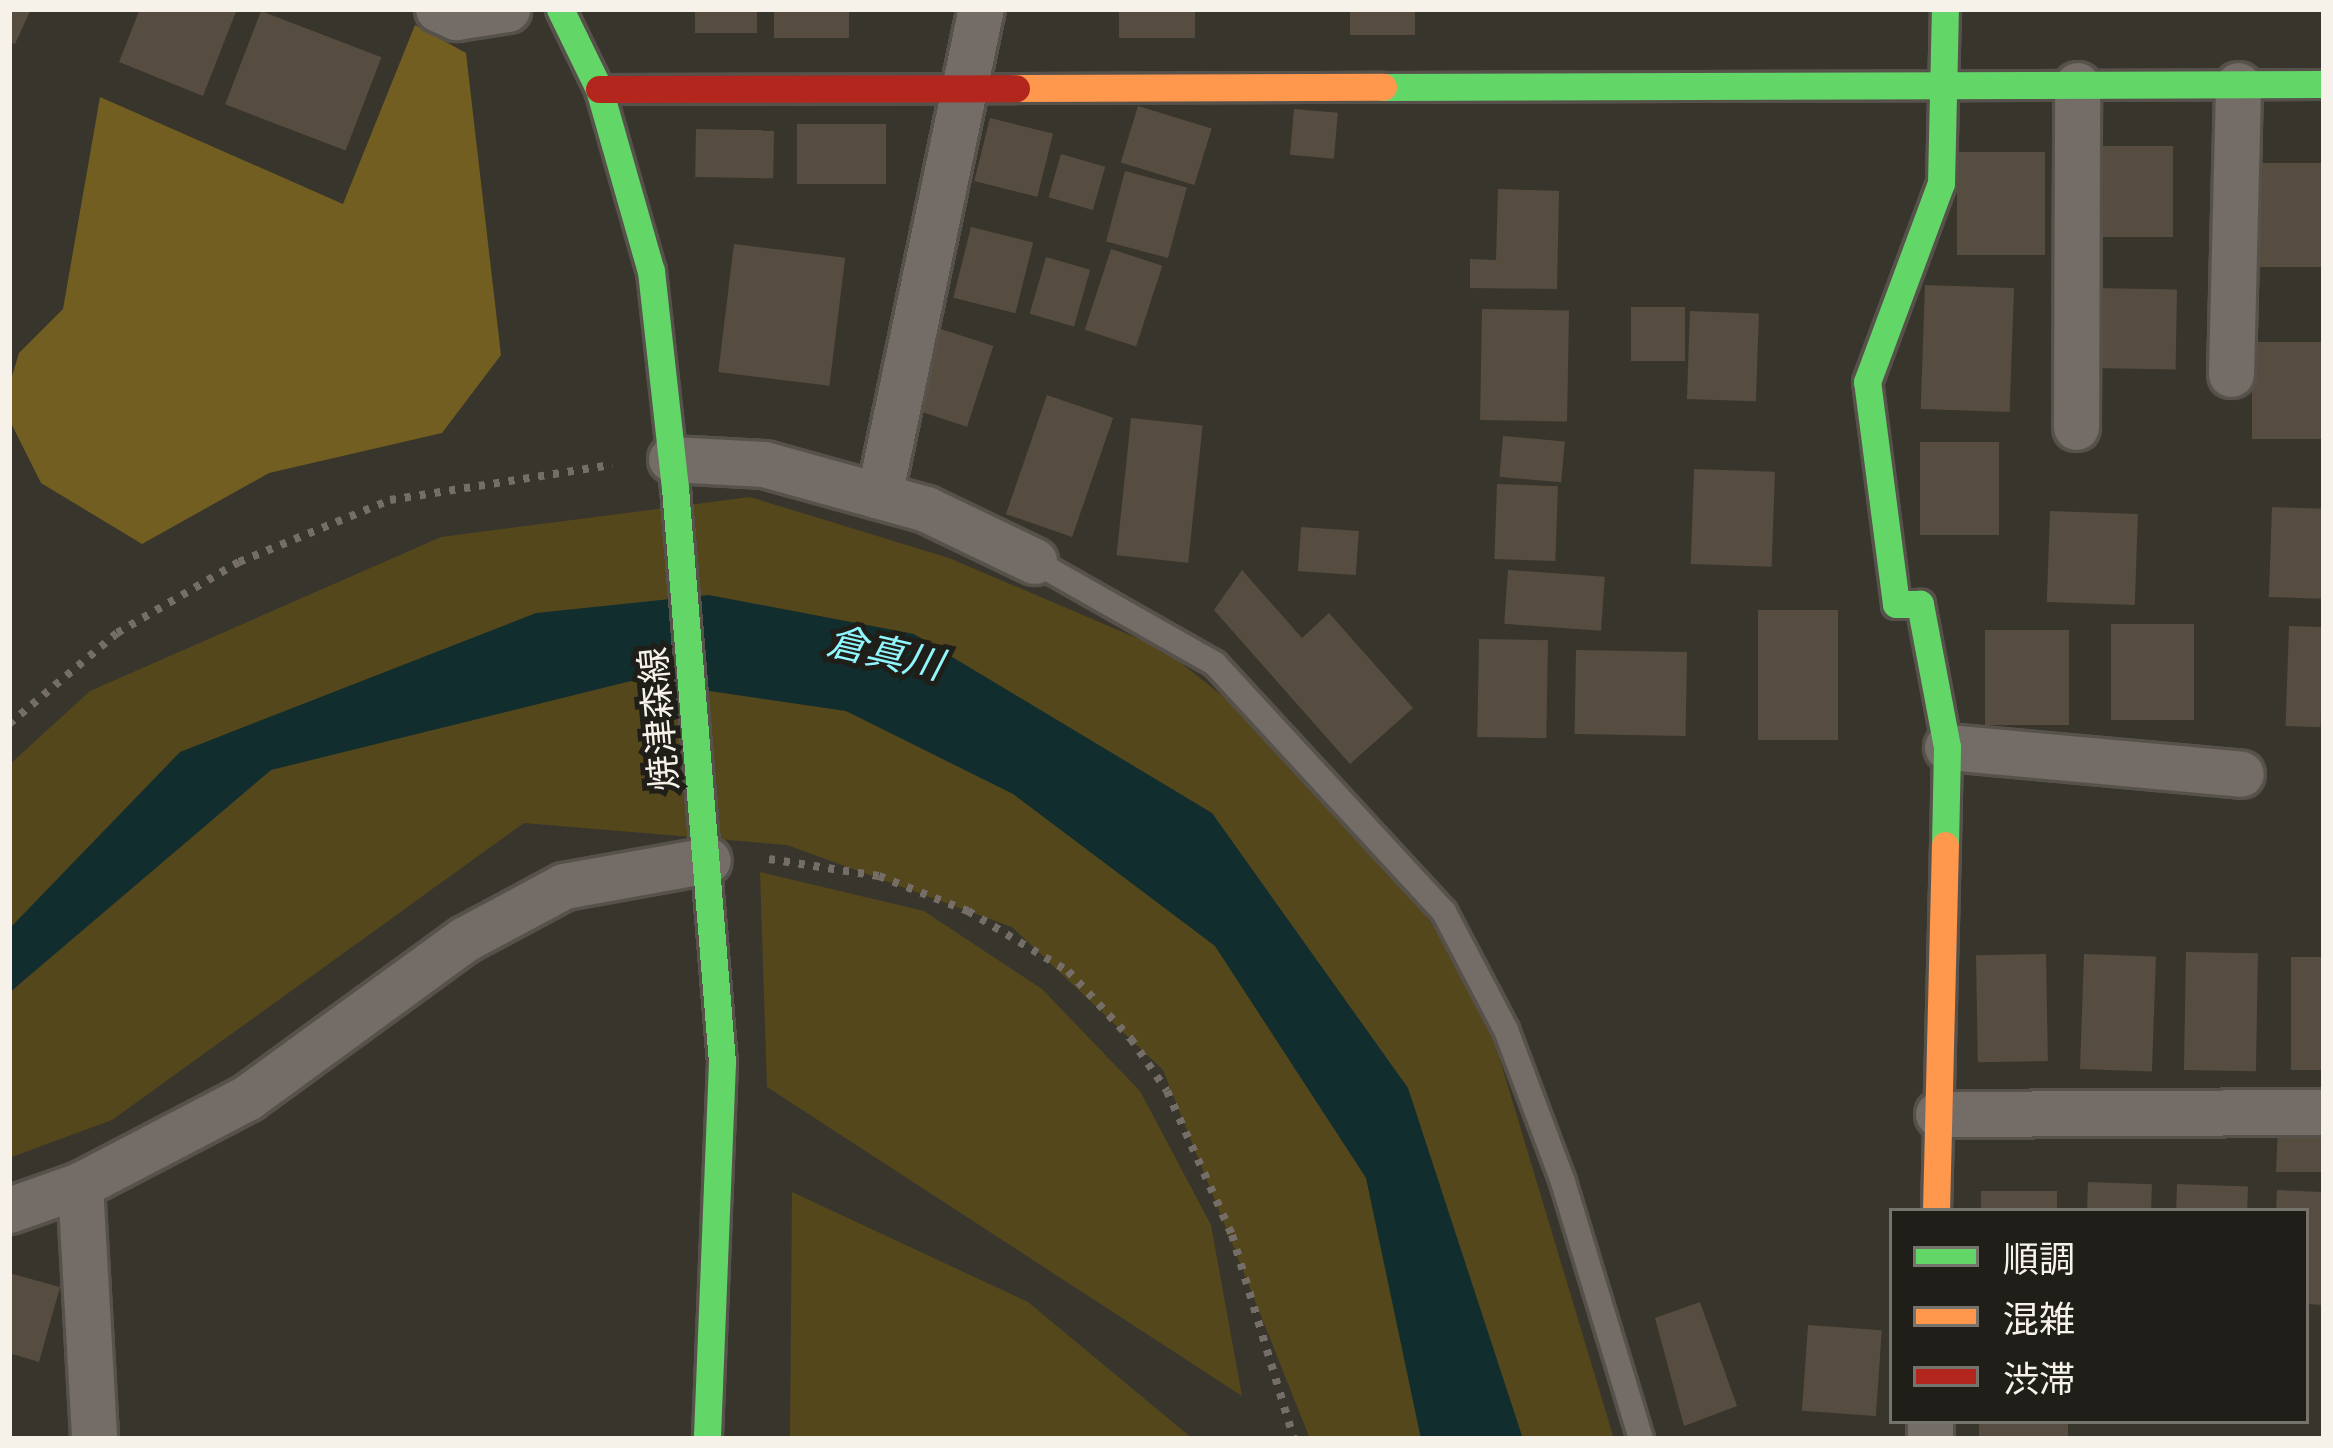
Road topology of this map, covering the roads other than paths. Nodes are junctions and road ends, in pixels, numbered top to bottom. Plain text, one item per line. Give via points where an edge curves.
1 (438, 9) edge
2 (507, 9) edge
3 (560, 9) edge
4 (981, 9) edge
5 (1945, 9) edge
6 (2324, 84) edge
7 (2238, 85) junction
8 (1945, 86) junction
9 (2077, 86) junction
10 (599, 88) junction
11 (959, 94) junction
12 (2231, 374) dead end
13 (2076, 427) dead end
14 (673, 473) junction
15 (879, 496) junction
16 (1034, 561) joint
17 (1947, 746) junction
18 (2241, 774) dead end
19 (708, 860) junction
20 (2324, 1112) edge
21 (1938, 1114) junction
22 (80, 1185) junction
23 (1936, 1208) edge
24 (9, 1210) edge
25 (94, 1439) edge
26 (707, 1439) edge
27 (1640, 1439) edge

1 - 2 street
3 - 10 street, 焼津森線
4 - 11 street
5 - 8 street
6 - 7 street
7 - 9 street
7 - 12 street
8 - 9 street
8 - 11 street
8 - 17 street via 1941,184 1867,382 1895,604 1920,604
9 - 13 street
10 - 11 street
10 - 14 street, 焼津森線 via 651,271
11 - 15 street
14 - 15 street via 764,464
14 - 19 street, 焼津森線
15 - 16 street
16 - 27 lane via 1215,664 1444,913 1506,1030 1563,1182
17 - 18 street
17 - 21 street
19 - 22 street via 564,886 465,940 248,1096
19 - 26 street, 焼津森線 via 722,1062
20 - 21 street
21 - 23 street
22 - 24 street
22 - 25 street

